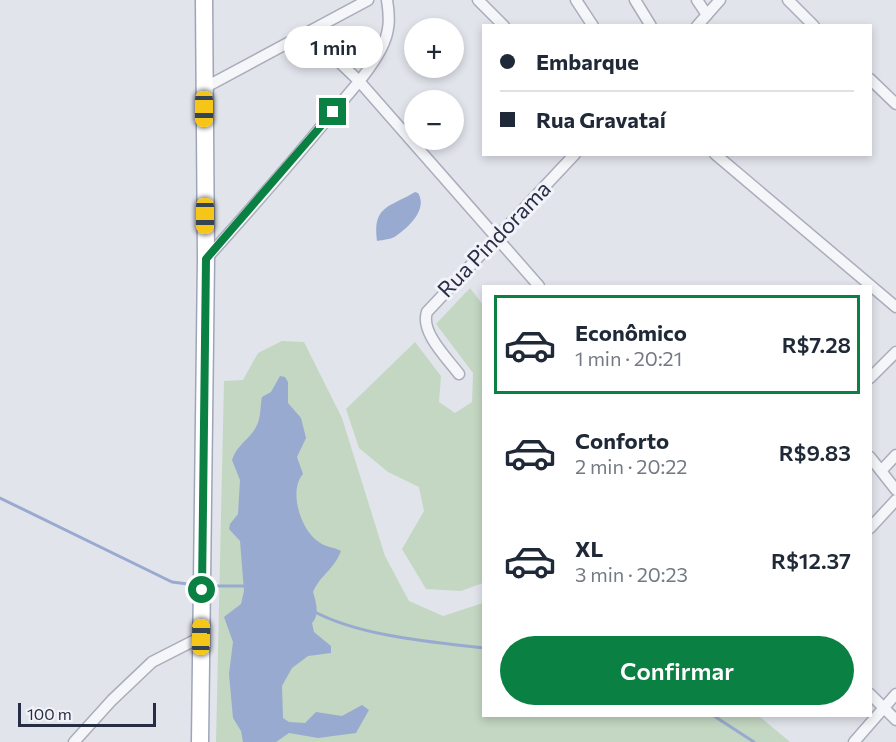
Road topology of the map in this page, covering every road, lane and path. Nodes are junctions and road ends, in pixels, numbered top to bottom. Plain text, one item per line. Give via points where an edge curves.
1 (204, 0) edge
2 (368, 0) edge
3 (387, 0) edge
4 (478, 0) edge
5 (576, 0) edge
6 (635, 0) edge
7 (697, 0) edge
8 (720, 0) edge
9 (788, 0) edge
10 (707, 15) junction
11 (502, 24) edge
12 (592, 24) edge
13 (650, 24) edge
14 (699, 24) edge
15 (812, 24) edge
16 (309, 33) junction
17 (359, 81) junction
18 (872, 81) edge
19 (204, 88) junction
20 (896, 104) edge
21 (573, 156) edge
22 (716, 156) edge
23 (496, 236) junction
24 (206, 259) junction
25 (538, 285) edge
26 (871, 285) edge
27 (872, 286) edge
28 (895, 305) edge
29 (896, 352) edge
30 (459, 374) dead end
31 (872, 376) edge
32 (896, 455) edge
33 (872, 460) edge
34 (881, 471) junction
35 (896, 490) edge
36 (896, 500) edge
37 (872, 526) edge
38 (201, 637) junction
39 (896, 694) edge
40 (872, 696) edge
41 (883, 708) junction
42 (896, 720) edge
43 (74, 742) edge
44 (200, 742) edge
45 (854, 742) edge

1 - 19 main road
2 - 16 street
3 - 17 street via 387,33
4 - 11 street
5 - 12 street
6 - 13 street
7 - 10 street
8 - 10 street
9 - 15 street
10 - 14 street
16 - 17 street
16 - 19 street
17 - 23 street
17 - 24 street
18 - 20 street
19 - 24 main road
21 - 23 street, Rua Pindorama
22 - 26 street
23 - 25 street
23 - 30 street, Rua Pindorama via 435,301 425,319 427,329
24 - 38 main road
27 - 28 street
29 - 31 street
32 - 34 street
33 - 34 street
34 - 35 street
36 - 37 street
38 - 43 street via 152,662
38 - 44 main road
39 - 41 street
40 - 41 street
41 - 42 street
41 - 45 street

